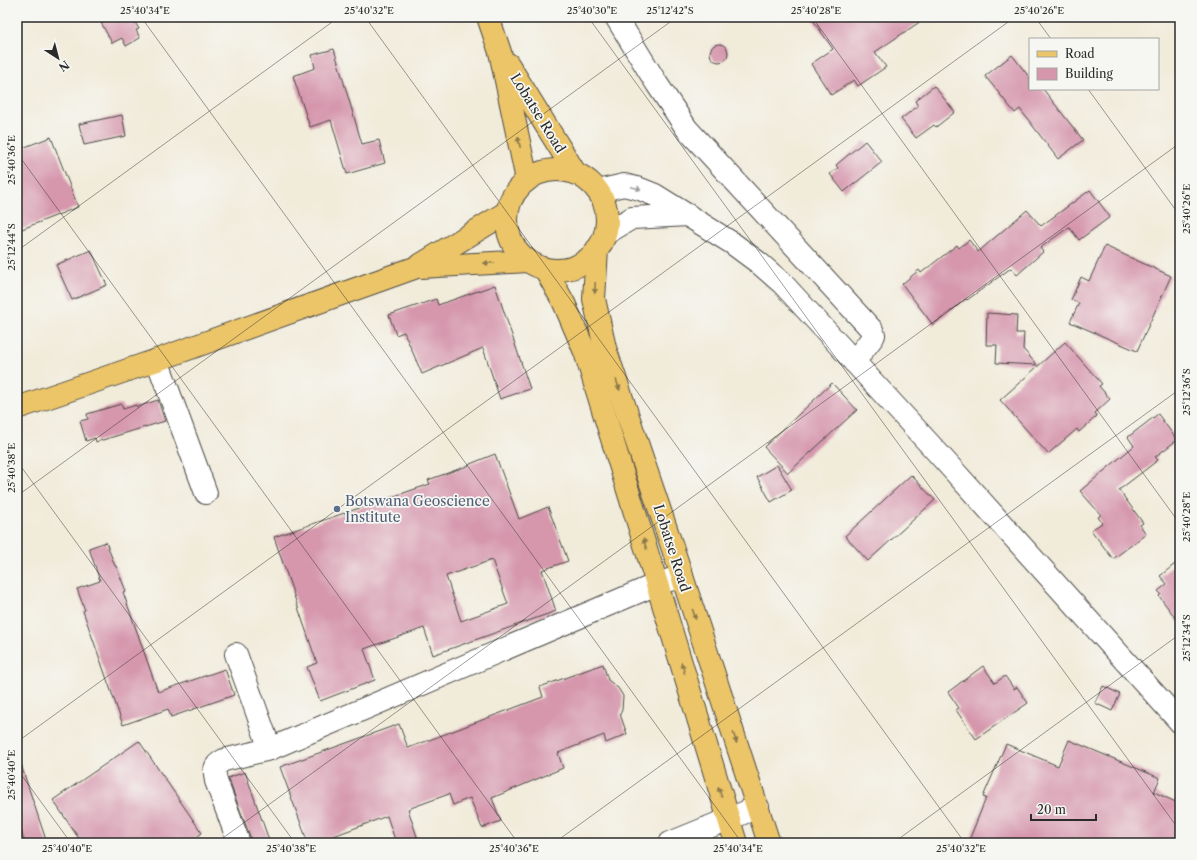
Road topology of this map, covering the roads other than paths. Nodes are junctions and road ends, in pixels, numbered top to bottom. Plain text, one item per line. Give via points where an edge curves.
1 (488, 17) edge
2 (616, 17) edge
3 (500, 52) junction
4 (576, 174) junction
5 (527, 180) junction
6 (598, 191) junction
7 (507, 212) junction
8 (688, 215) junction
9 (601, 242) junction
10 (536, 265) junction
11 (417, 268) junction
12 (157, 360) junction
13 (854, 362) junction
14 (17, 408) edge
15 (206, 493) dead end
16 (682, 576) junction
17 (657, 584) junction
18 (236, 654) dead end
19 (1180, 722) edge
20 (270, 749) junction
21 (758, 807) junction
22 (728, 819) junction
23 (238, 843) edge
24 (670, 843) edge
25 (736, 843) edge
26 (769, 843) edge

1 - 3 main road, Lobatse Road
2 - 13 street via 688,129 872,330 873,337
3 - 4 main road, Lobatse Road
5 -> 3 main road, Lobatse Road
4 - 5 main road, Lobatse Road via 559,170 542,172
4 - 6 main road, Lobatse Road
5 - 7 main road, Lobatse Road via 514,194
6 -> 8 street via 624,185 640,189
6 - 9 main road, Lobatse Road via 603,200 607,222
7 - 10 main road, Lobatse Road via 508,230 515,248
7 - 11 main road
8 - 9 street via 632,218
8 - 13 street via 732,242 783,284
9 - 10 main road via 583,263 564,270
9 -> 16 main road, Lobatse Road via 594,299 605,348
10 -> 11 main road
17 -> 10 main road, Lobatse Road via 585,352 564,303
11 - 12 main road
12 - 14 main road
12 - 15 street
13 - 19 street
16 - 17 street
16 -> 21 main road, Lobatse Road
17 - 20 street
22 -> 17 main road, Lobatse Road
18 - 20 street
20 - 23 street via 224,760 215,767 216,781
21 - 22 street
21 - 26 main road, Lobatse Road
22 - 24 street
22 - 25 main road, Lobatse Road

